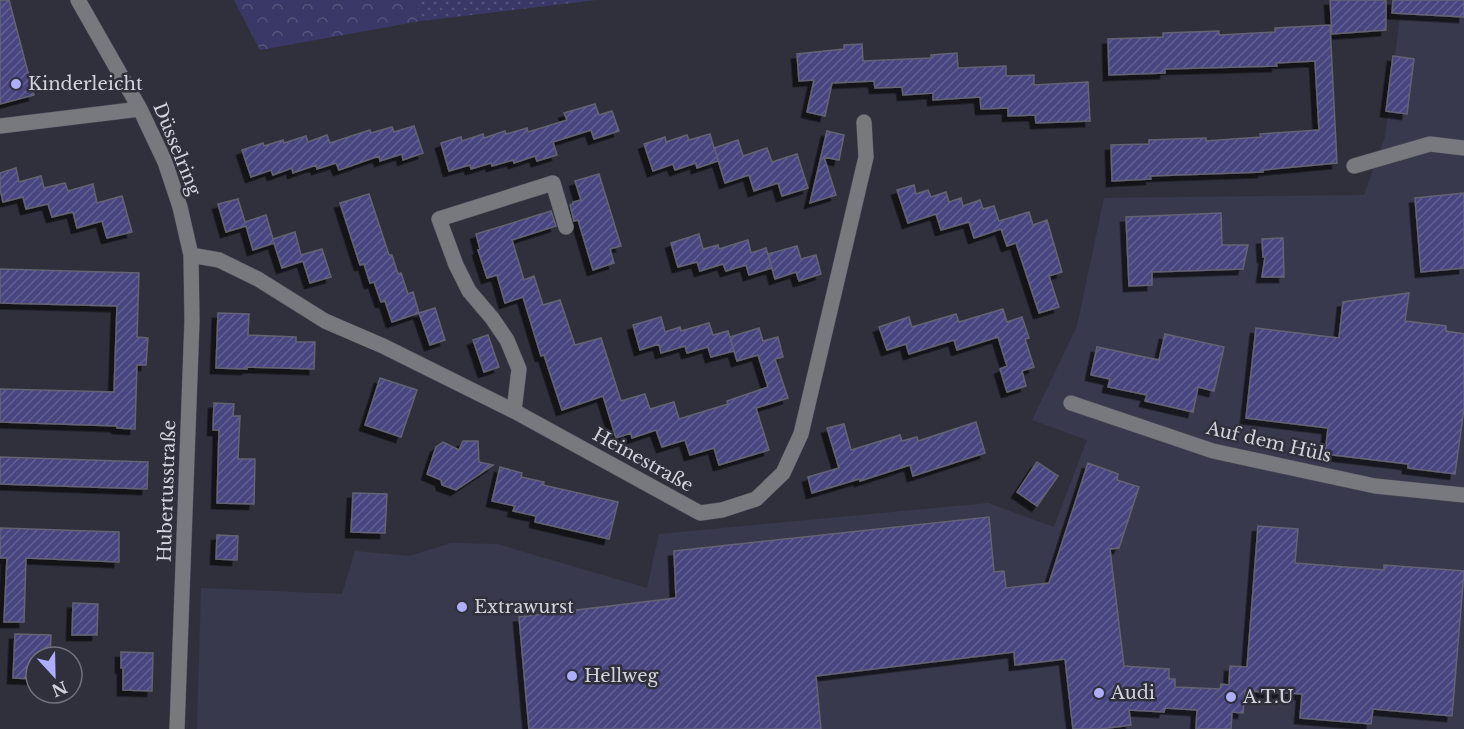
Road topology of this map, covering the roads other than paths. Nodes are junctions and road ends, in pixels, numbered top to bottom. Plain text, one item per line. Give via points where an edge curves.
1 (78, 0) edge
2 (140, 109) junction
3 (864, 122) dead end
4 (0, 126) edge
5 (1464, 148) edge
6 (1354, 166) dead end
7 (566, 227) dead end
8 (191, 255) junction
9 (1071, 403) dead end
10 (513, 411) junction
11 (1464, 495) edge
12 (177, 729) edge

1 - 2 street, Düsselring
2 - 4 street
2 - 8 street, Düsselring via 165,162
3 - 10 street, Heinestraße via 866,157 801,434 783,473 756,499 700,513
5 - 6 street via 1430,144
7 - 10 street via 553,183 439,219 469,291 507,340 519,369
8 - 10 street, Heinestraße via 219,260 249,274 325,321
8 - 12 street, Hubertusstraße
9 - 11 street, Auf dem Hüls via 1213,451 1375,486

